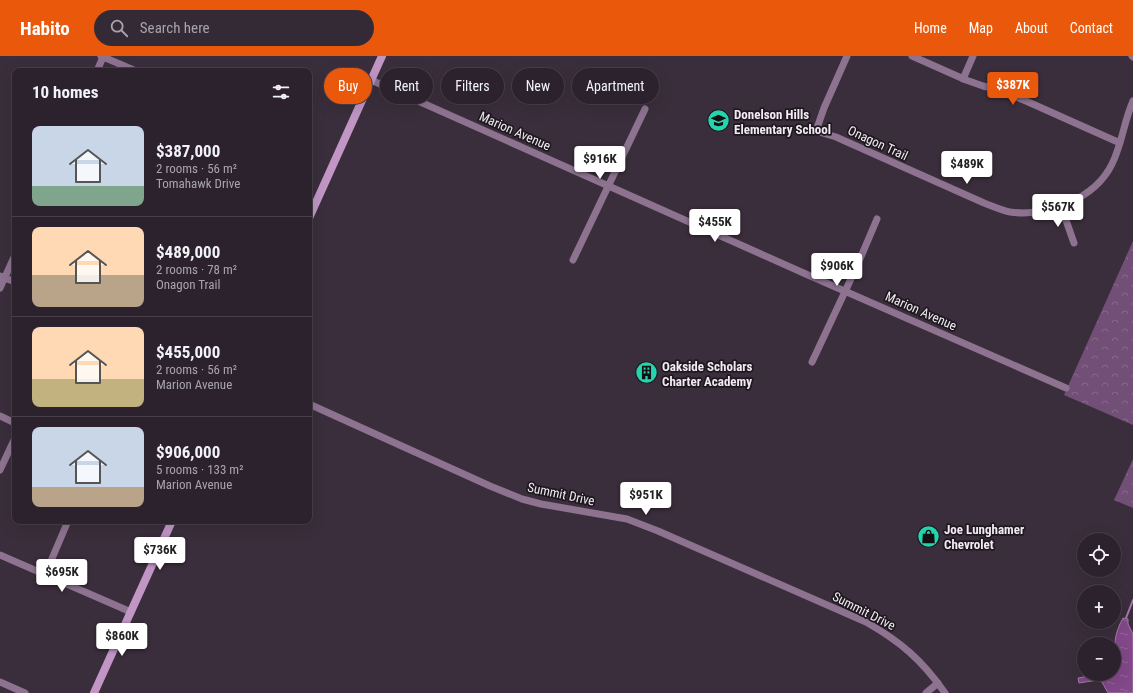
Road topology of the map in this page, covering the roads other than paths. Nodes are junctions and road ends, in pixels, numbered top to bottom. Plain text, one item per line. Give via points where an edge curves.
1 (102, 56) edge
2 (382, 56) edge
3 (847, 56) edge
4 (912, 56) edge
5 (973, 56) edge
6 (98, 68) edge
7 (129, 68) edge
8 (372, 78) edge
9 (963, 79) junction
10 (372, 80) edge
11 (1133, 101) edge
12 (360, 104) edge
13 (645, 109) dead end
14 (1120, 143) junction
15 (608, 185) junction
16 (1061, 206) junction
17 (312, 211) edge
18 (877, 219) dead end
19 (1074, 242) dead end
20 (12, 260) edge
21 (573, 260) dead end
22 (2, 277) edge
23 (12, 281) edge
24 (0, 288) edge
25 (846, 291) junction
26 (812, 362) dead end
27 (1066, 388) dead end
28 (312, 405) edge
29 (0, 416) edge
30 (12, 422) edge
31 (12, 444) edge
32 (0, 470) edge
33 (67, 524) edge
34 (171, 524) edge
35 (0, 555) edge
36 (44, 575) junction
37 (131, 612) junction
38 (0, 682) edge
39 (938, 683) junction
40 (25, 693) edge
41 (94, 693) edge
42 (926, 693) edge
43 (945, 693) edge

1 - 6 street
1 - 7 street
2 - 8 main road
3 - 16 street, Onagon Trail via 816,131 836,137 1009,212 1041,212
4 - 9 street
5 - 9 street
9 - 14 street via 996,89
10 - 15 street, Marion Avenue
11 - 14 street, Onagon Trail
12 - 17 main road
13 - 15 street
14 - 16 street, Onagon Trail via 1112,165 1101,179 1076,199
15 - 21 street
15 - 25 street, Marion Avenue
16 - 19 street
18 - 25 street
20 - 22 street
22 - 23 street
22 - 24 street
25 - 26 street
25 - 27 street, Marion Avenue
28 - 39 street, Summit Drive via 490,486 541,504 627,519 866,622 911,652
29 - 30 street
31 - 32 street
33 - 36 street
34 - 37 main road
35 - 36 street
36 - 37 street
37 - 41 main road
38 - 40 street
39 - 42 street
39 - 43 street, Summit Drive

